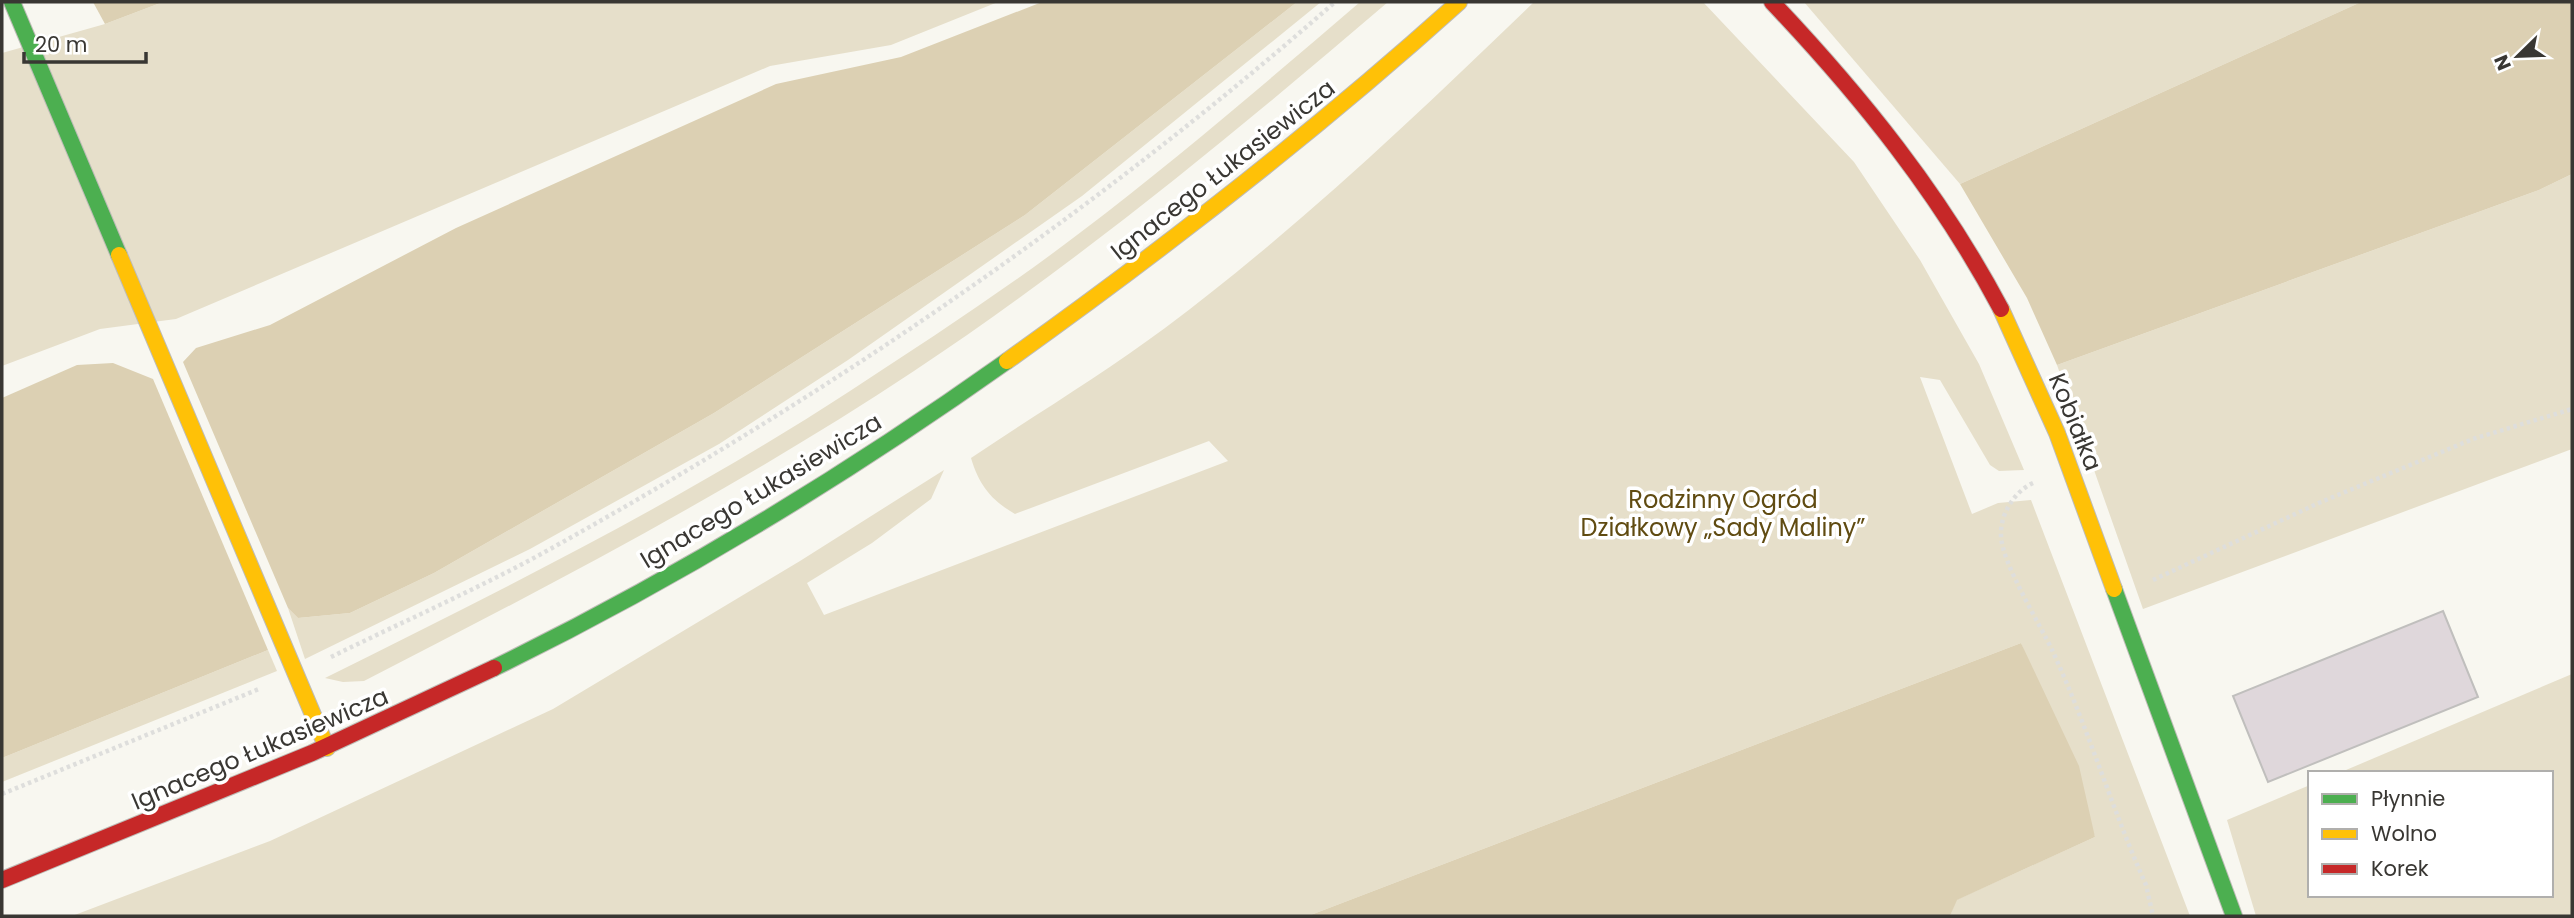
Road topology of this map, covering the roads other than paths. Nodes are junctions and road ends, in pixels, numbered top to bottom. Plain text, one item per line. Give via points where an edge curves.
1 (12, 2) edge
2 (1459, 2) edge
3 (1772, 2) edge
4 (327, 748) junction
5 (2, 880) edge
6 (2234, 916) edge

1 - 4 street
2 - 4 street, Ignacego Łukasiewicza via 1336,112 1208,212 922,419 731,539 624,599
3 - 6 street, Kobiałka via 1908,158 1984,278 2027,363
4 - 5 street, Ignacego Łukasiewicza

